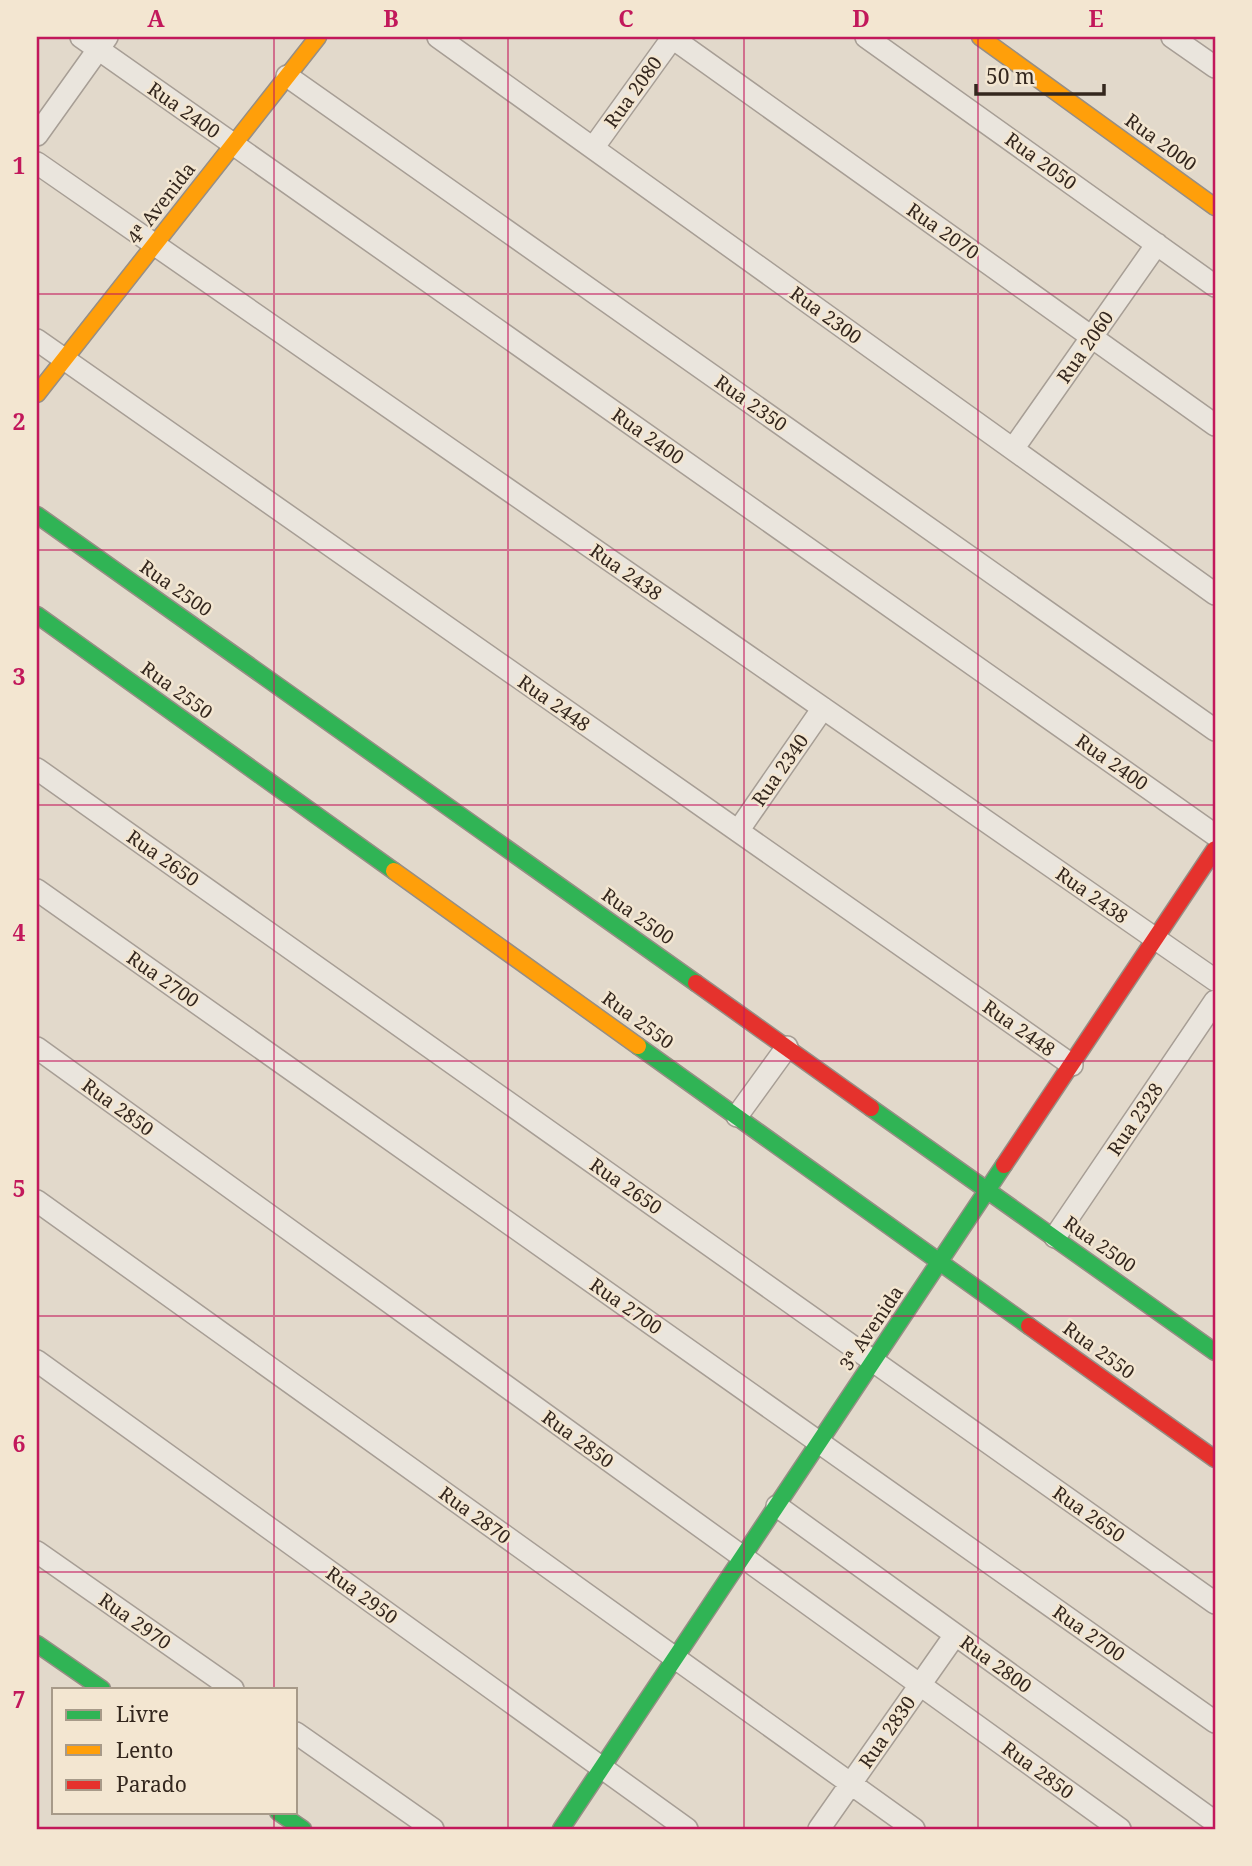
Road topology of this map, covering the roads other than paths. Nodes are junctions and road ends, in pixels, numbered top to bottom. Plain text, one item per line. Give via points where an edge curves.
1 (318, 37) edge
2 (438, 37) edge
3 (672, 37) edge
4 (866, 37) edge
5 (981, 37) edge
6 (1172, 37) edge
7 (96, 41) edge
8 (1215, 67) edge
9 (287, 76) junction
10 (37, 135) edge
11 (234, 144) junction
12 (593, 148) junction
13 (37, 163) edge
14 (1215, 207) edge
15 (1157, 244) junction
16 (155, 245) junction
17 (1215, 286) edge
18 (1093, 337) junction
19 (37, 340) edge
20 (64, 359) junction
21 (37, 394) edge
22 (1215, 425) edge
23 (1013, 449) junction
24 (37, 514) edge
25 (1215, 594) edge
26 (37, 615) edge
27 (823, 708) junction
28 (1215, 730) edge
29 (37, 769) edge
30 (737, 831) junction
31 (1215, 835) edge
32 (1215, 849) edge
33 (37, 890) edge
34 (1156, 939) junction
35 (1215, 980) edge
36 (1215, 1001) edge
37 (787, 1047) junction
38 (37, 1048) edge
39 (1072, 1065) junction
40 (737, 1116) junction
41 (989, 1191) junction
42 (37, 1201) edge
43 (1055, 1237) junction
44 (941, 1262) junction
45 (1215, 1352) edge
46 (37, 1361) edge
47 (874, 1362) junction
48 (820, 1443) junction
49 (1215, 1459) edge
50 (777, 1506) junction
51 (37, 1552) edge
52 (743, 1558) junction
53 (1215, 1603) edge
54 (955, 1635) junction
55 (37, 1644) edge
56 (676, 1659) junction
57 (920, 1685) junction
58 (101, 1688) edge
59 (232, 1688) edge
60 (1215, 1722) edge
61 (298, 1734) edge
62 (602, 1768) junction
63 (851, 1784) junction
64 (281, 1814) edge
65 (1215, 1822) edge
66 (303, 1829) edge
67 (433, 1829) edge
68 (561, 1829) edge
69 (687, 1829) edge
70 (819, 1829) edge
71 (914, 1829) edge
72 (1120, 1829) edge

1 - 9 main road, 4ª Avenida
2 - 12 street, Rua 2300
3 - 12 street, Rua 2080
3 - 18 street, Rua 2070
4 - 15 street, Rua 2050
5 - 14 main road, Rua 2000
6 - 8 street
7 - 10 street
7 - 11 street, Rua 2400
9 - 11 main road, 4ª Avenida
9 - 28 street, Rua 2350
11 - 16 main road, 4ª Avenida
11 - 31 street, Rua 2400
12 - 23 street, Rua 2300
13 - 16 street, Rua 2438
15 - 17 street, Rua 2050
15 - 18 street, Rua 2060
16 - 20 main road, 4ª Avenida
16 - 27 street, Rua 2438
18 - 22 street, Rua 2070
18 - 23 street, Rua 2060
19 - 20 street, Rua 2448
20 - 21 main road, 4ª Avenida
20 - 30 street, Rua 2448
23 - 25 street, Rua 2300
24 - 37 main road, Rua 2500
26 - 40 main road, Rua 2550
27 - 30 street, Rua 2340
27 - 34 street, Rua 2438
29 - 47 street, Rua 2650
30 - 39 street, Rua 2448
32 - 34 main road, 3ª Avenida
33 - 48 street, Rua 2700
34 - 35 street, Rua 2438
34 - 39 main road, 3ª Avenida
36 - 43 street, Rua 2328
37 - 40 street
37 - 41 main road, Rua 2500
38 - 52 street, Rua 2850
39 - 41 main road, 3ª Avenida
40 - 44 main road, Rua 2550
41 - 43 main road, Rua 2500
41 - 44 main road, 3ª Avenida
42 - 56 street, Rua 2870
43 - 45 main road, Rua 2500
44 - 47 main road, 3ª Avenida
44 - 49 main road, Rua 2550
46 - 62 street, Rua 2950
47 - 48 main road, 3ª Avenida
47 - 53 street, Rua 2650
48 - 50 main road, 3ª Avenida
48 - 60 street, Rua 2700
50 - 52 main road, 3ª Avenida
50 - 54 street, Rua 2800
51 - 59 street, Rua 2970
52 - 56 main road, 3ª Avenida
52 - 57 street, Rua 2850
54 - 57 street, Rua 2830
54 - 65 street, Rua 2800
55 - 58 main road
56 - 62 main road, 3ª Avenida
56 - 63 street, Rua 2870
57 - 63 street, Rua 2830
57 - 72 street, Rua 2850
61 - 67 street
62 - 68 main road, 3ª Avenida
62 - 69 street, Rua 2950
63 - 70 street, Rua 2830
63 - 71 street, Rua 2870
64 - 66 main road

